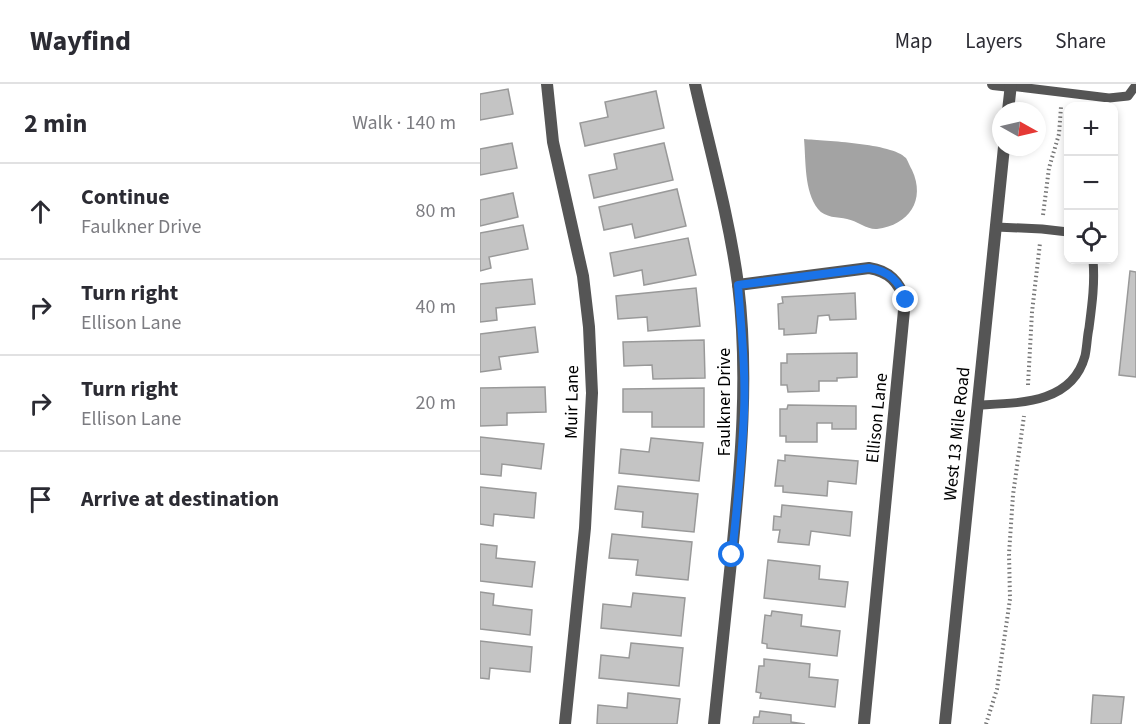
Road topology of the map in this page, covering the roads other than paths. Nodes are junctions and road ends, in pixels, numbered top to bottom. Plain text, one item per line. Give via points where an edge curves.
1 (547, 84) edge
2 (695, 84) edge
3 (993, 84) edge
4 (1011, 85) edge
5 (1136, 85) edge
6 (1009, 102) edge
7 (1003, 156) edge
8 (996, 227) junction
9 (1064, 231) edge
10 (1094, 264) edge
11 (738, 285) junction
12 (978, 405) junction
13 (565, 724) edge
14 (714, 724) edge
15 (864, 724) edge
16 (945, 724) edge

1 - 13 street, Muir Lane via 553,142 583,276 592,393 585,528
2 - 11 street, Faulkner Drive
3 - 4 street
4 - 5 lane via 1109,98 1128,96
4 - 6 street
7 - 8 street, West 13 Mile Road
8 - 9 lane
8 - 12 street, West 13 Mile Road
10 - 12 lane via 1085,356 1075,378 1062,391 1026,403
11 - 14 street, Faulkner Drive via 744,372 743,433
11 - 15 street, Ellison Lane via 869,268 889,274 906,300
12 - 16 street, West 13 Mile Road

